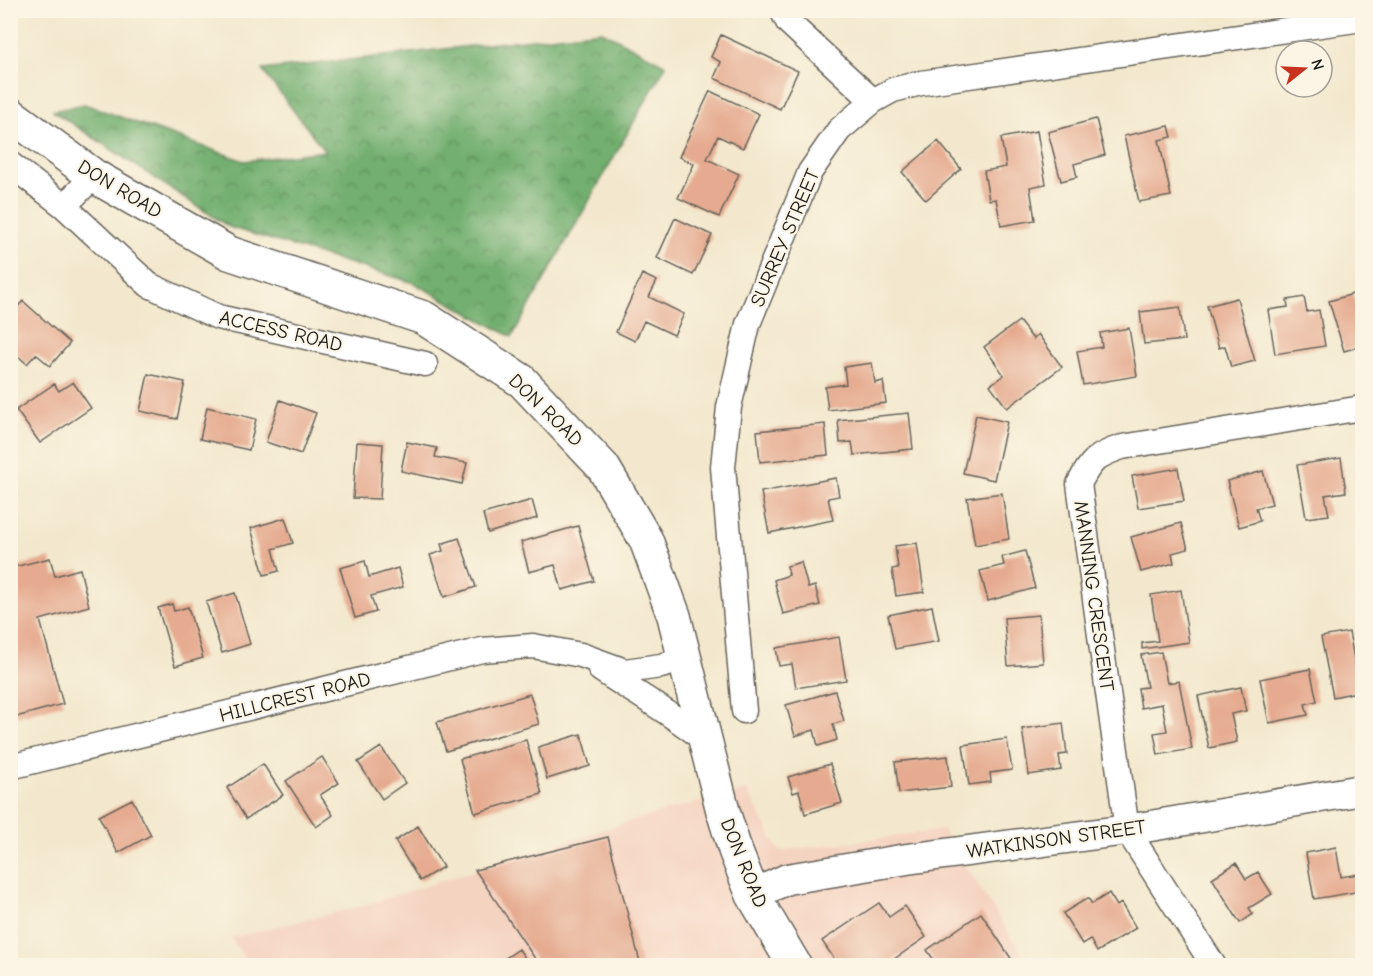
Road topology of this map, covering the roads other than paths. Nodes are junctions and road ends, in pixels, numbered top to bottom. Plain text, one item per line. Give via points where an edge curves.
1 (782, 10) edge
2 (1362, 19) edge
3 (873, 101) junction
4 (10, 114) edge
5 (10, 164) edge
6 (94, 176) junction
7 (63, 206) junction
8 (425, 364) dead end
9 (1362, 408) edge
10 (581, 655) junction
11 (686, 658) junction
12 (744, 711) dead end
13 (706, 741) junction
14 (10, 767) edge
15 (1362, 790) edge
16 (1127, 830) junction
17 (753, 895) junction
18 (795, 966) edge
19 (1214, 966) edge

1 - 3 street via 788,22
2 - 3 street, SURREY STREET via 921,83 893,90
3 - 12 street, SURREY STREET via 839,130 810,172 748,324 729,407 723,467
4 - 6 main road, DON ROAD
5 - 7 street, ACCESS ROAD
6 - 7 street
6 - 11 main road, DON ROAD via 229,253 424,318 522,381 603,467 646,540
7 - 8 street, ACCESS ROAD via 149,285 218,317
9 - 16 street, MANNING CRESCENT via 1122,447 1092,462 1084,474 1079,484
10 - 11 street, HILLCREST ROAD via 625,671
10 - 13 street, HILLCREST ROAD
10 - 14 street, HILLCREST ROAD via 533,646 482,650
11 - 13 main road, DON ROAD
13 - 17 main road, DON ROAD via 723,811
15 - 16 street, WATKINSON STREET
16 - 17 street, WATKINSON STREET via 788,879
16 - 19 street
17 - 18 main road, DON ROAD

